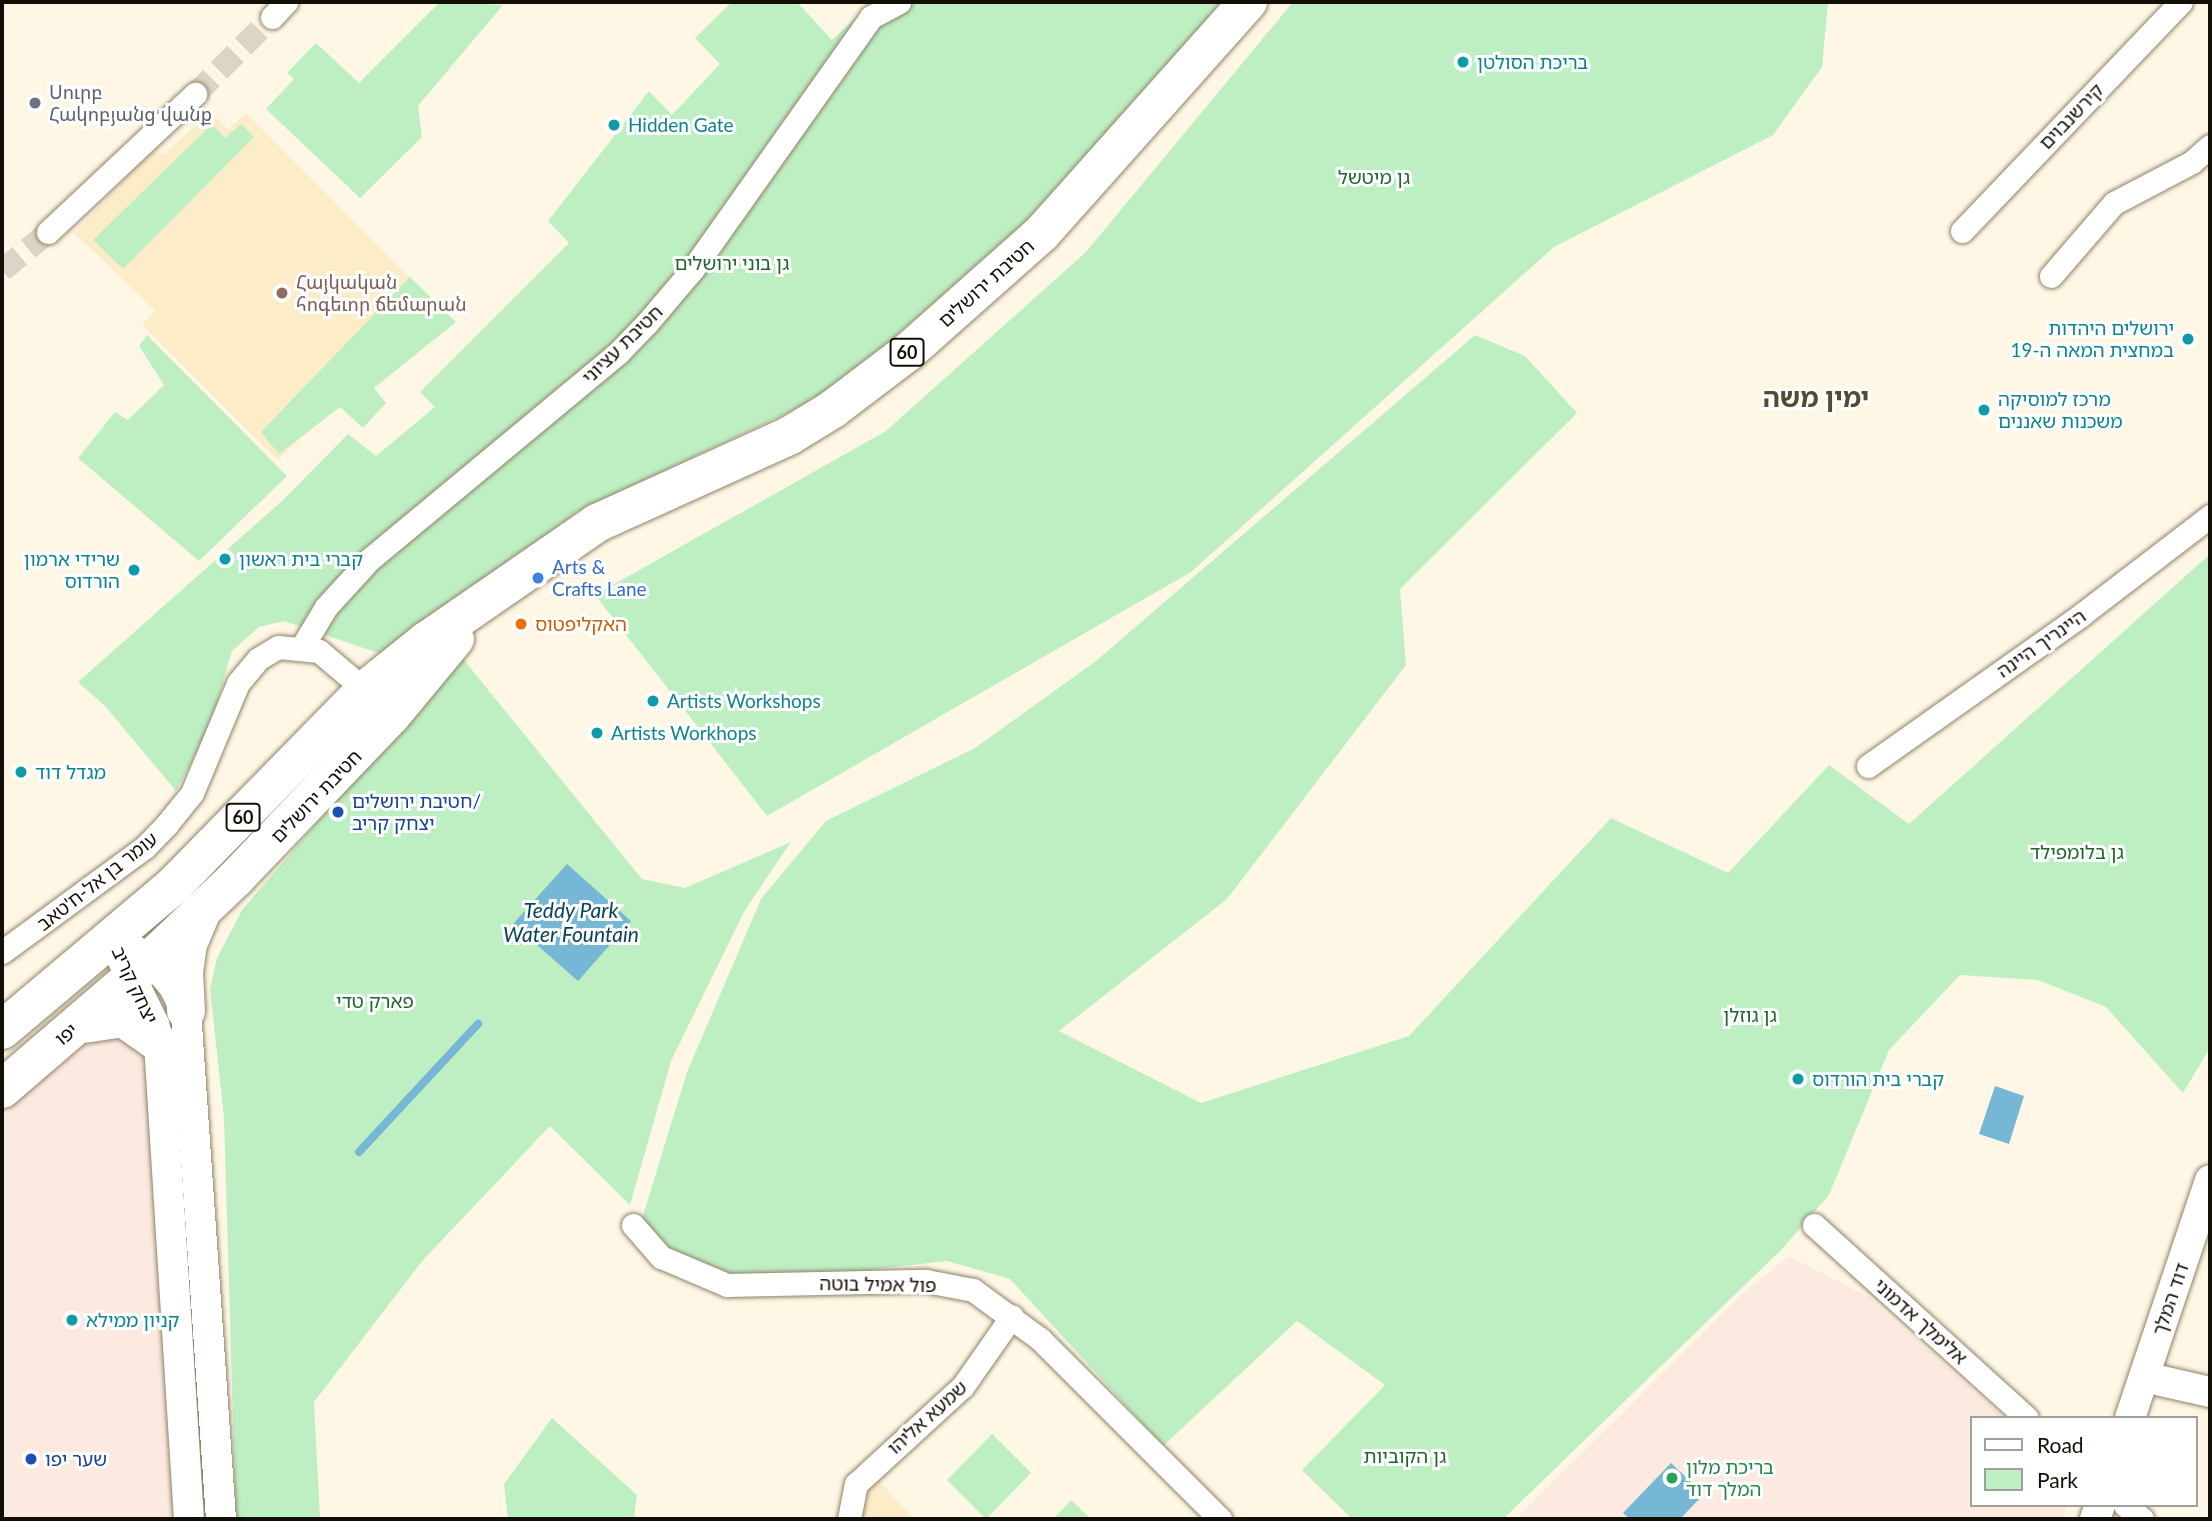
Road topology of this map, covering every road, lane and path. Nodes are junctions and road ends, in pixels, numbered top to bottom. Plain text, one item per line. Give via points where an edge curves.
1 (899, 2) edge
2 (1248, 2) edge
3 (2181, 2) edge
4 (195, 94) tunnel mouth
5 (2210, 146) edge
6 (1962, 231) dead end
7 (48, 232) tunnel mouth
8 (2051, 276) dead end
9 (2210, 516) edge
10 (302, 647) junction
11 (378, 703) junction
12 (1868, 765) dead end
13 (203, 908) junction
14 (113, 938) junction
15 (2, 952) edge
16 (140, 970) junction
17 (186, 1011) junction
18 (77, 1025) junction
19 (2, 1030) edge
20 (159, 1043) junction
21 (2, 1089) edge
22 (2210, 1180) edge
23 (633, 1225) dead end
24 (1814, 1225) dead end
25 (1012, 1316) junction
26 (2144, 1377) junction
27 (2210, 1392) edge
28 (2025, 1416) edge
29 (2131, 1416) edge
30 (2127, 1507) edge
31 (189, 1519) edge
32 (220, 1519) edge
33 (849, 1519) edge
34 (1220, 1519) edge
35 (2142, 1519) edge

1 - 10 street, חטיבת עציוני via 871,17 692,270 647,323 609,361 370,559 326,607
2 - 11 highway, חטיבת ירושלים / 60 via 1042,233 864,387 789,436 597,523 488,600
3 - 6 street, קירשנבוים
4 - 7 street
5 - 8 street via 2192,162 2114,203
9 - 12 street, היינריך היינה via 2081,615
10 - 11 street via 319,651
10 - 15 street, עומר בן אל-ח'טאב via 278,647 258,659 238,683 192,793 145,847
11 - 13 highway, חטיבת ירושלים / 60
11 - 14 highway, חטיבת ירושלים / 60
13 - 16 highway, חטיבת ירושלים / 60
13 - 17 highway via 188,944
14 - 16 street, יצחק קריב
14 - 19 highway, 60
16 - 17 street, יצחק קריב via 173,985
16 - 18 highway, יפו / 60
16 - 20 street, יצחק קריב
17 - 32 street, יצחק קריב
18 - 20 highway via 123,1018
18 - 21 highway, יפו / 60
20 - 31 street, יצחק קריב
22 - 26 street, דוד המלך
23 - 25 street, פול אמיל בוטה via 661,1257 727,1284 926,1281 973,1290
24 - 28 street, אלימלך אדמוני
25 - 33 street, שמעא אליהו via 963,1386 856,1484
25 - 34 street, פול אמיל בוטה
26 - 27 street
26 - 29 street, דוד המלך
30 - 35 street

